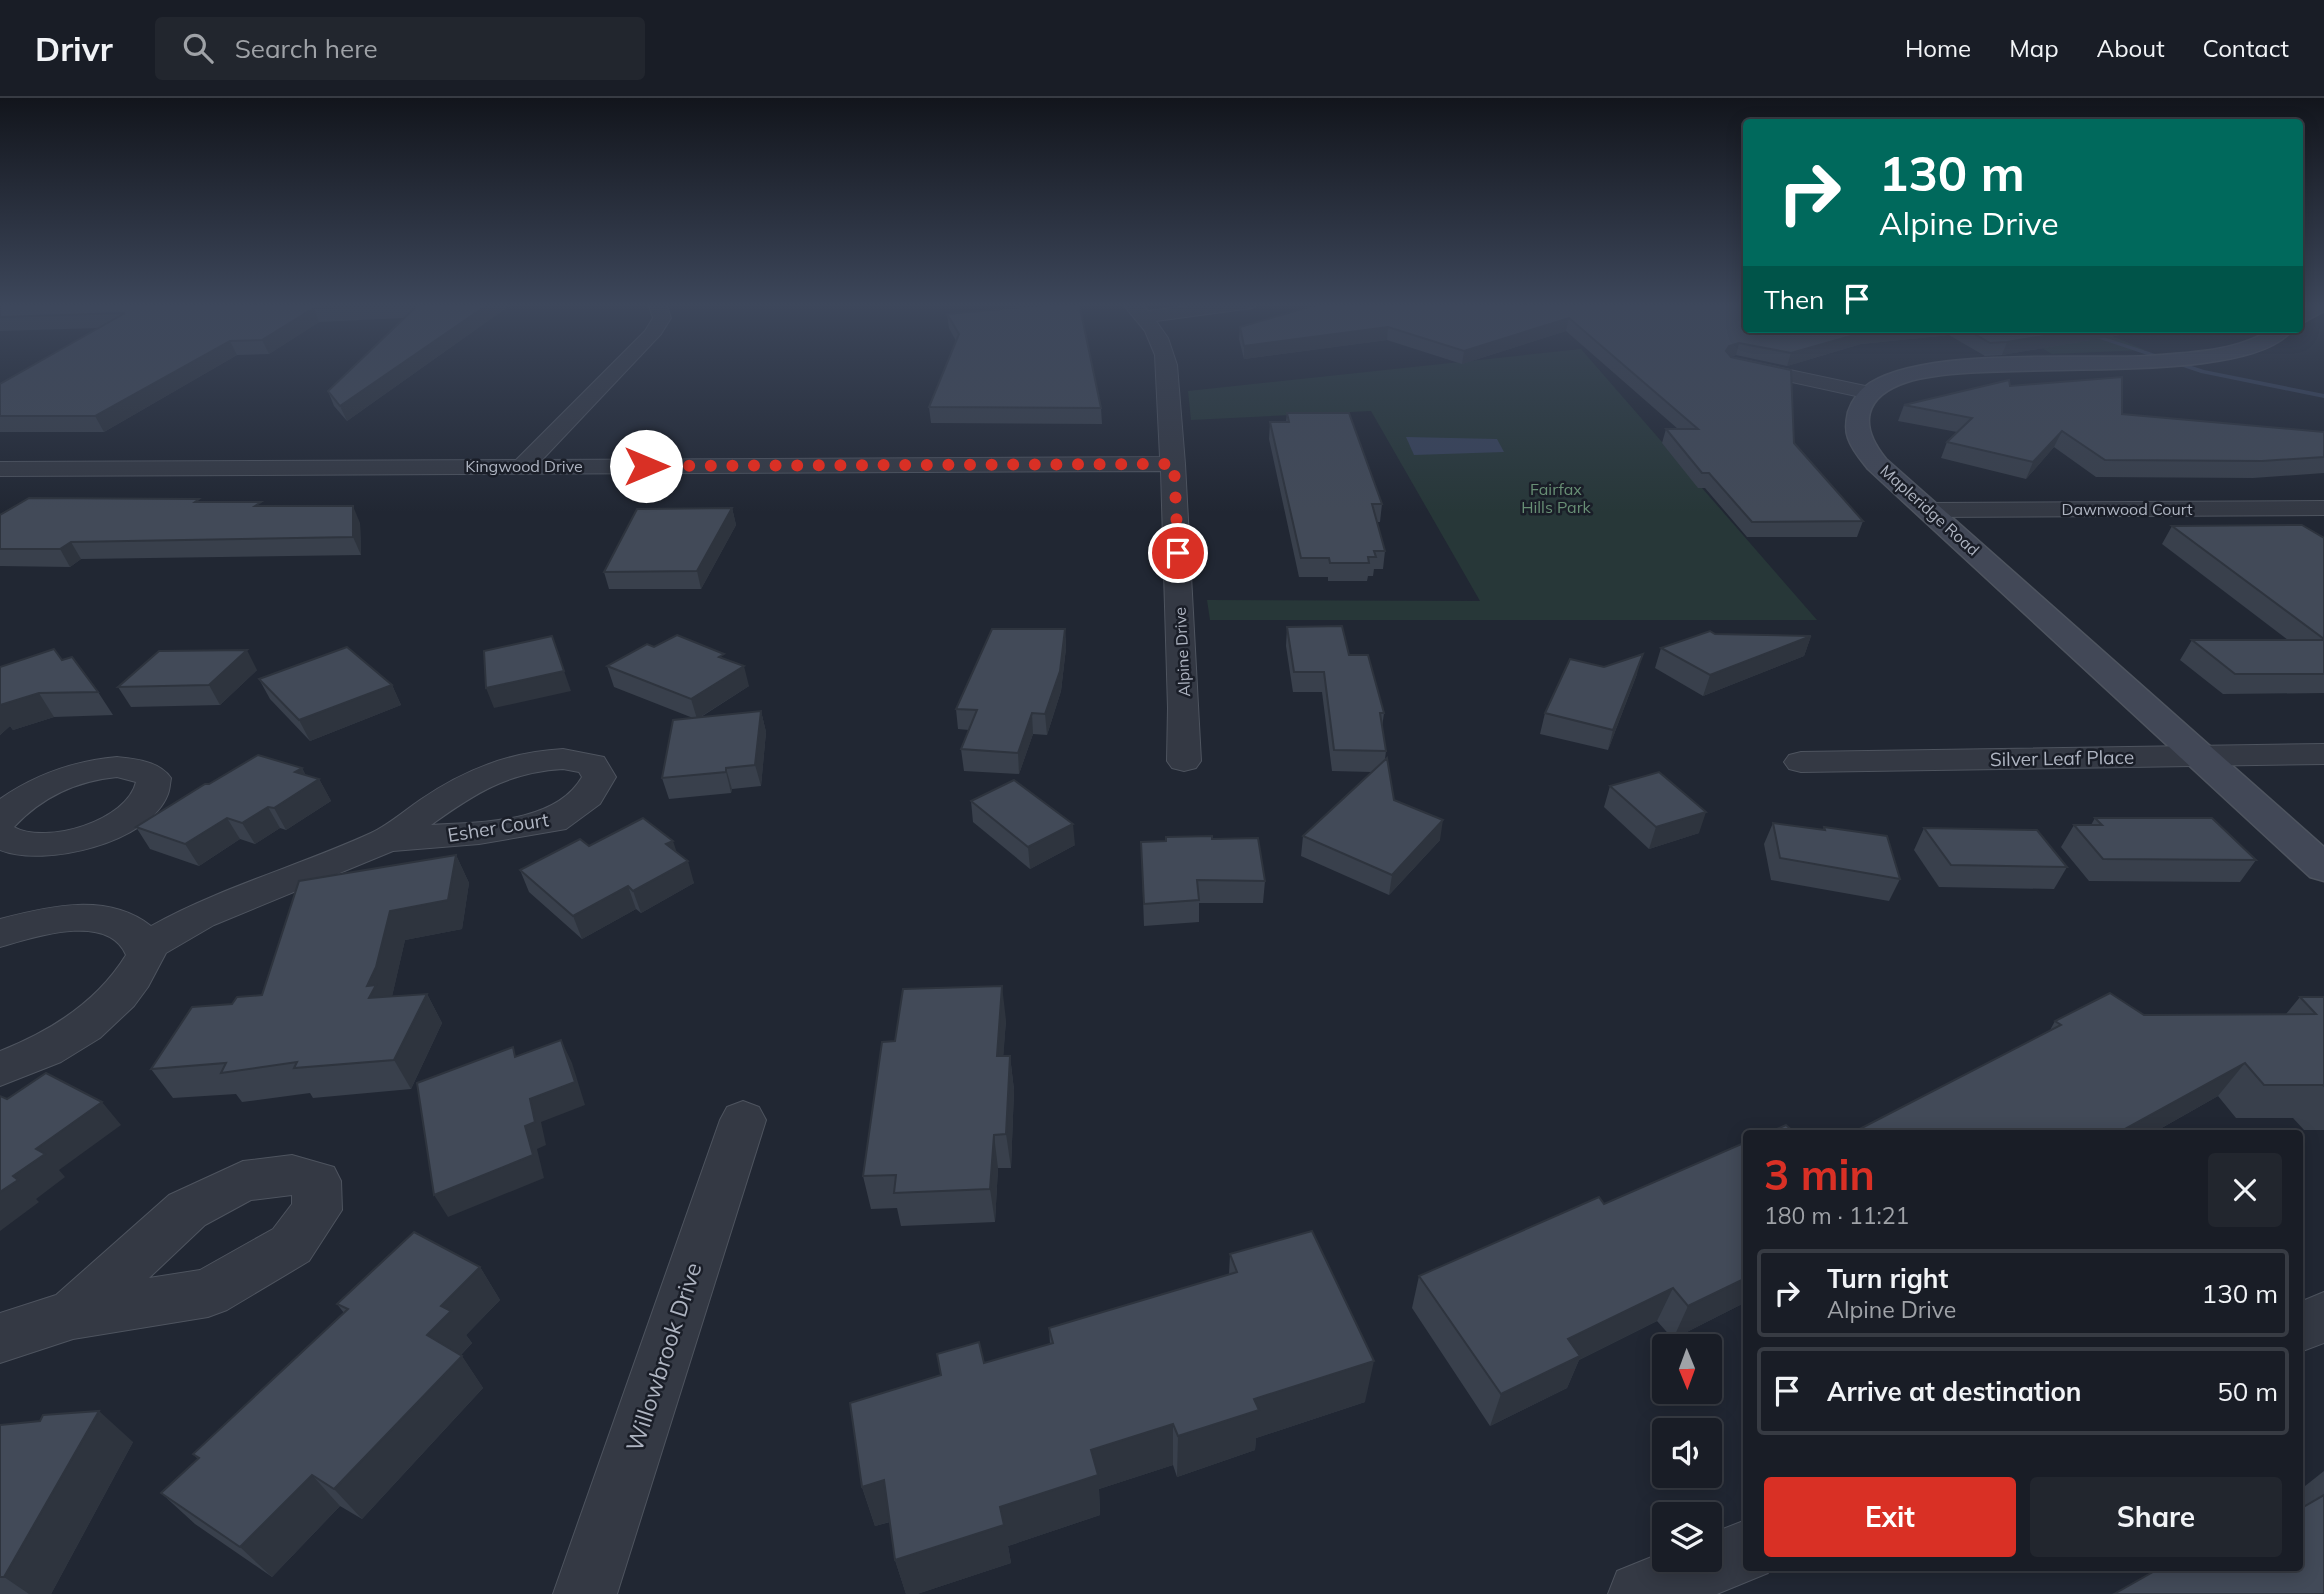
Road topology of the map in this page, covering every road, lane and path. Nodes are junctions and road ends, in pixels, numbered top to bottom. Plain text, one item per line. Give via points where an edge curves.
1 (614, 373) edge
2 (1168, 373) edge
3 (1776, 373) edge
4 (1929, 373) edge
5 (1870, 393) junction
6 (1174, 464) junction
7 (523, 466) junction
8 (0, 469) edge
9 (2324, 508) edge
10 (1929, 510) junction
11 (2324, 754) edge
12 (2198, 755) junction
13 (1184, 761) dead end
14 (1801, 762) dead end
15 (387, 840) junction
16 (2324, 868) edge
17 (0, 933) edge
18 (145, 947) junction
19 (0, 1069) edge
20 (743, 1120) dead end
21 (73, 1314) dead end
22 (2324, 1317) edge
23 (2303, 1326) edge
24 (0, 1338) edge
25 (1743, 1552) edge
26 (585, 1594) edge
27 (1640, 1594) edge

1 - 7 street
2 - 6 street, Alpine Drive
3 - 5 street
4 - 5 street via 1894,380
5 - 10 street, Mapleridge Road via 1862,403 1858,437 1877,464
6 - 7 street, Kingwood Drive
6 - 13 street, Alpine Drive
7 - 8 street, Kingwood Drive
9 - 10 street, Dawnwood Court
10 - 12 street, Mapleridge Road
11 - 12 street, Silver Leaf Place
12 - 14 street, Silver Leaf Place
12 - 16 street, Mapleridge Road
15 - 15 street, Esher Court via 479,833 553,821 588,797 599,777 592,764 569,758 507,765 453,793
15 - 18 street, Esher Court via 200,916
17 - 18 street via 49,920 88,918 120,923 140,936
18 - 19 street via 147,956 133,981 107,1010 71,1038
20 - 26 street, Willowbrook Drive
21 - 24 street
22 - 23 street
25 - 27 street

